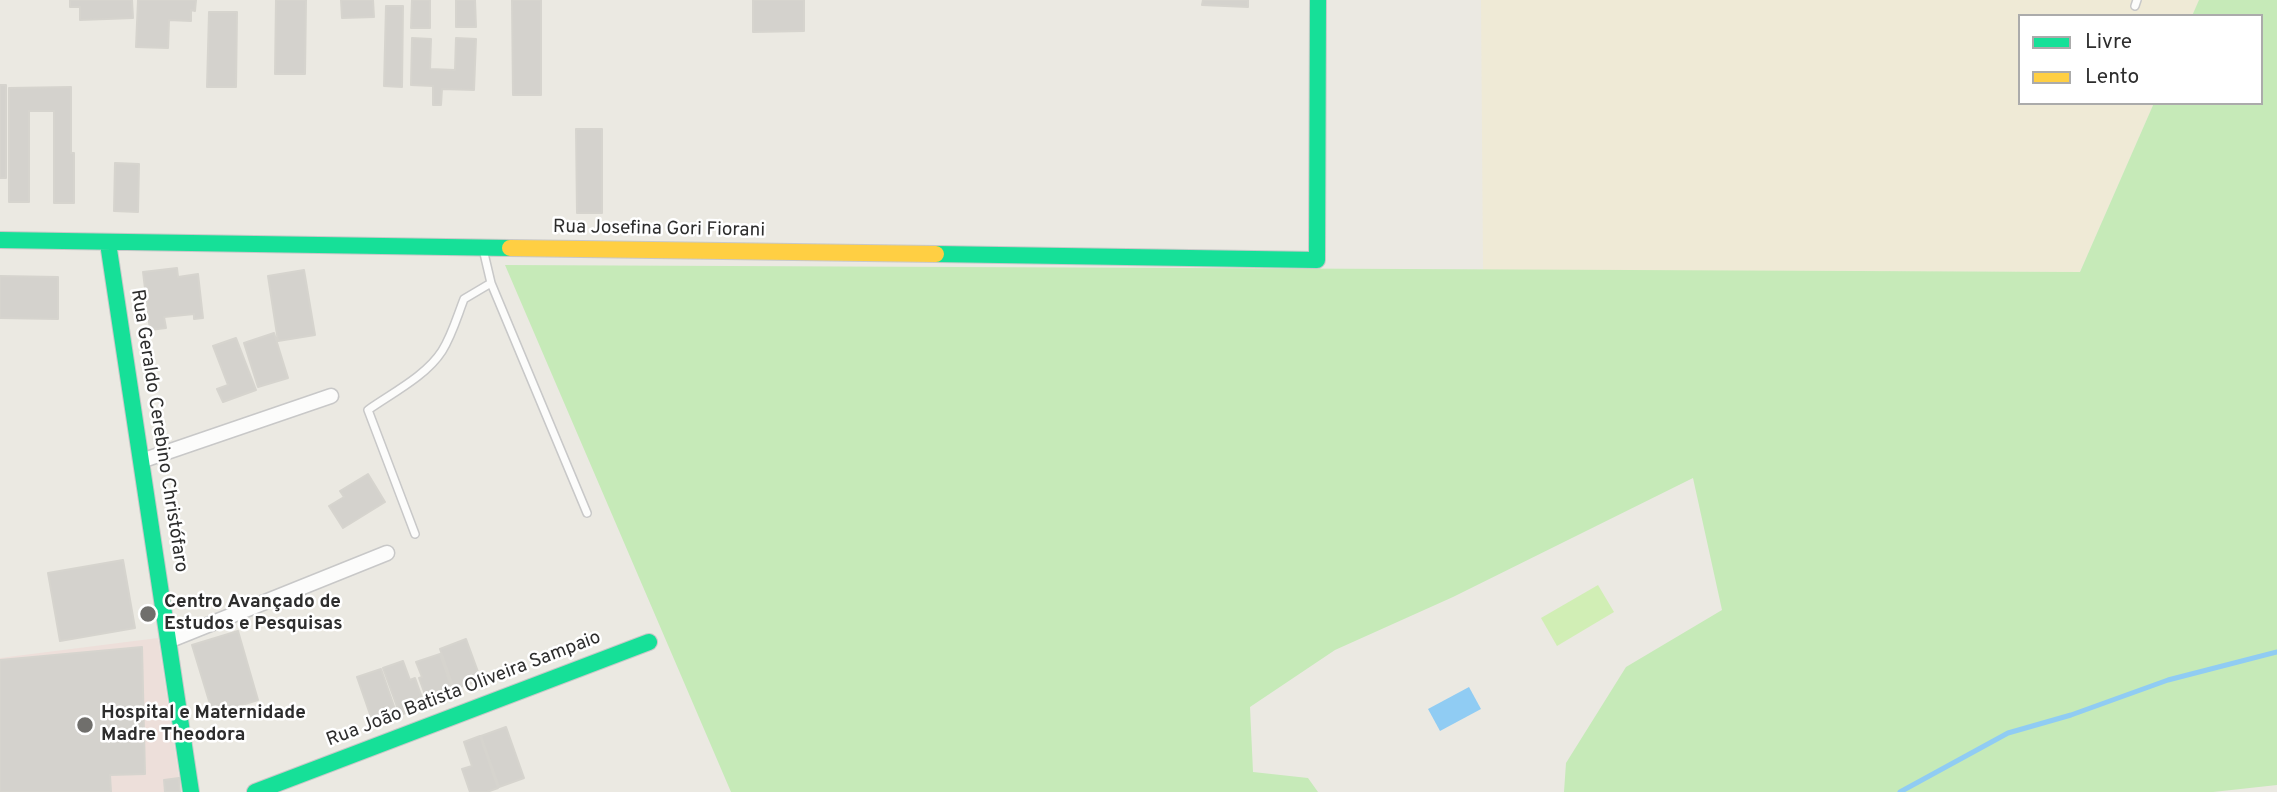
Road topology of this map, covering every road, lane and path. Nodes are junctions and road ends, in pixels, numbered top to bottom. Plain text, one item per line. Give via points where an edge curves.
1 (1318, 0) edge
2 (0, 240) edge
3 (108, 243) junction
4 (483, 248) junction
5 (491, 283) junction
6 (331, 396) dead end
7 (141, 461) junction
8 (587, 513) dead end
9 (415, 534) dead end
10 (387, 553) dead end
11 (168, 641) junction
12 (649, 642) dead end
13 (260, 791) edge
14 (191, 792) edge

1 - 4 street, Rua Josefina Gori Fiorani via 1317,260
2 - 3 street, Rua Josefina Gori Fiorani
3 - 4 street, Rua Josefina Gori Fiorani
3 - 7 street, Rua Geraldo Cerebino Christófaro
4 - 5 lane
5 - 8 lane
5 - 9 lane via 464,299 441,353 427,368 368,410
6 - 7 street
7 - 11 street, Rua Geraldo Cerebino Christófaro
10 - 11 street
11 - 14 street, Rua Geraldo Cerebino Christófaro
12 - 13 street, Rua João Batista Oliveira Sampaio

